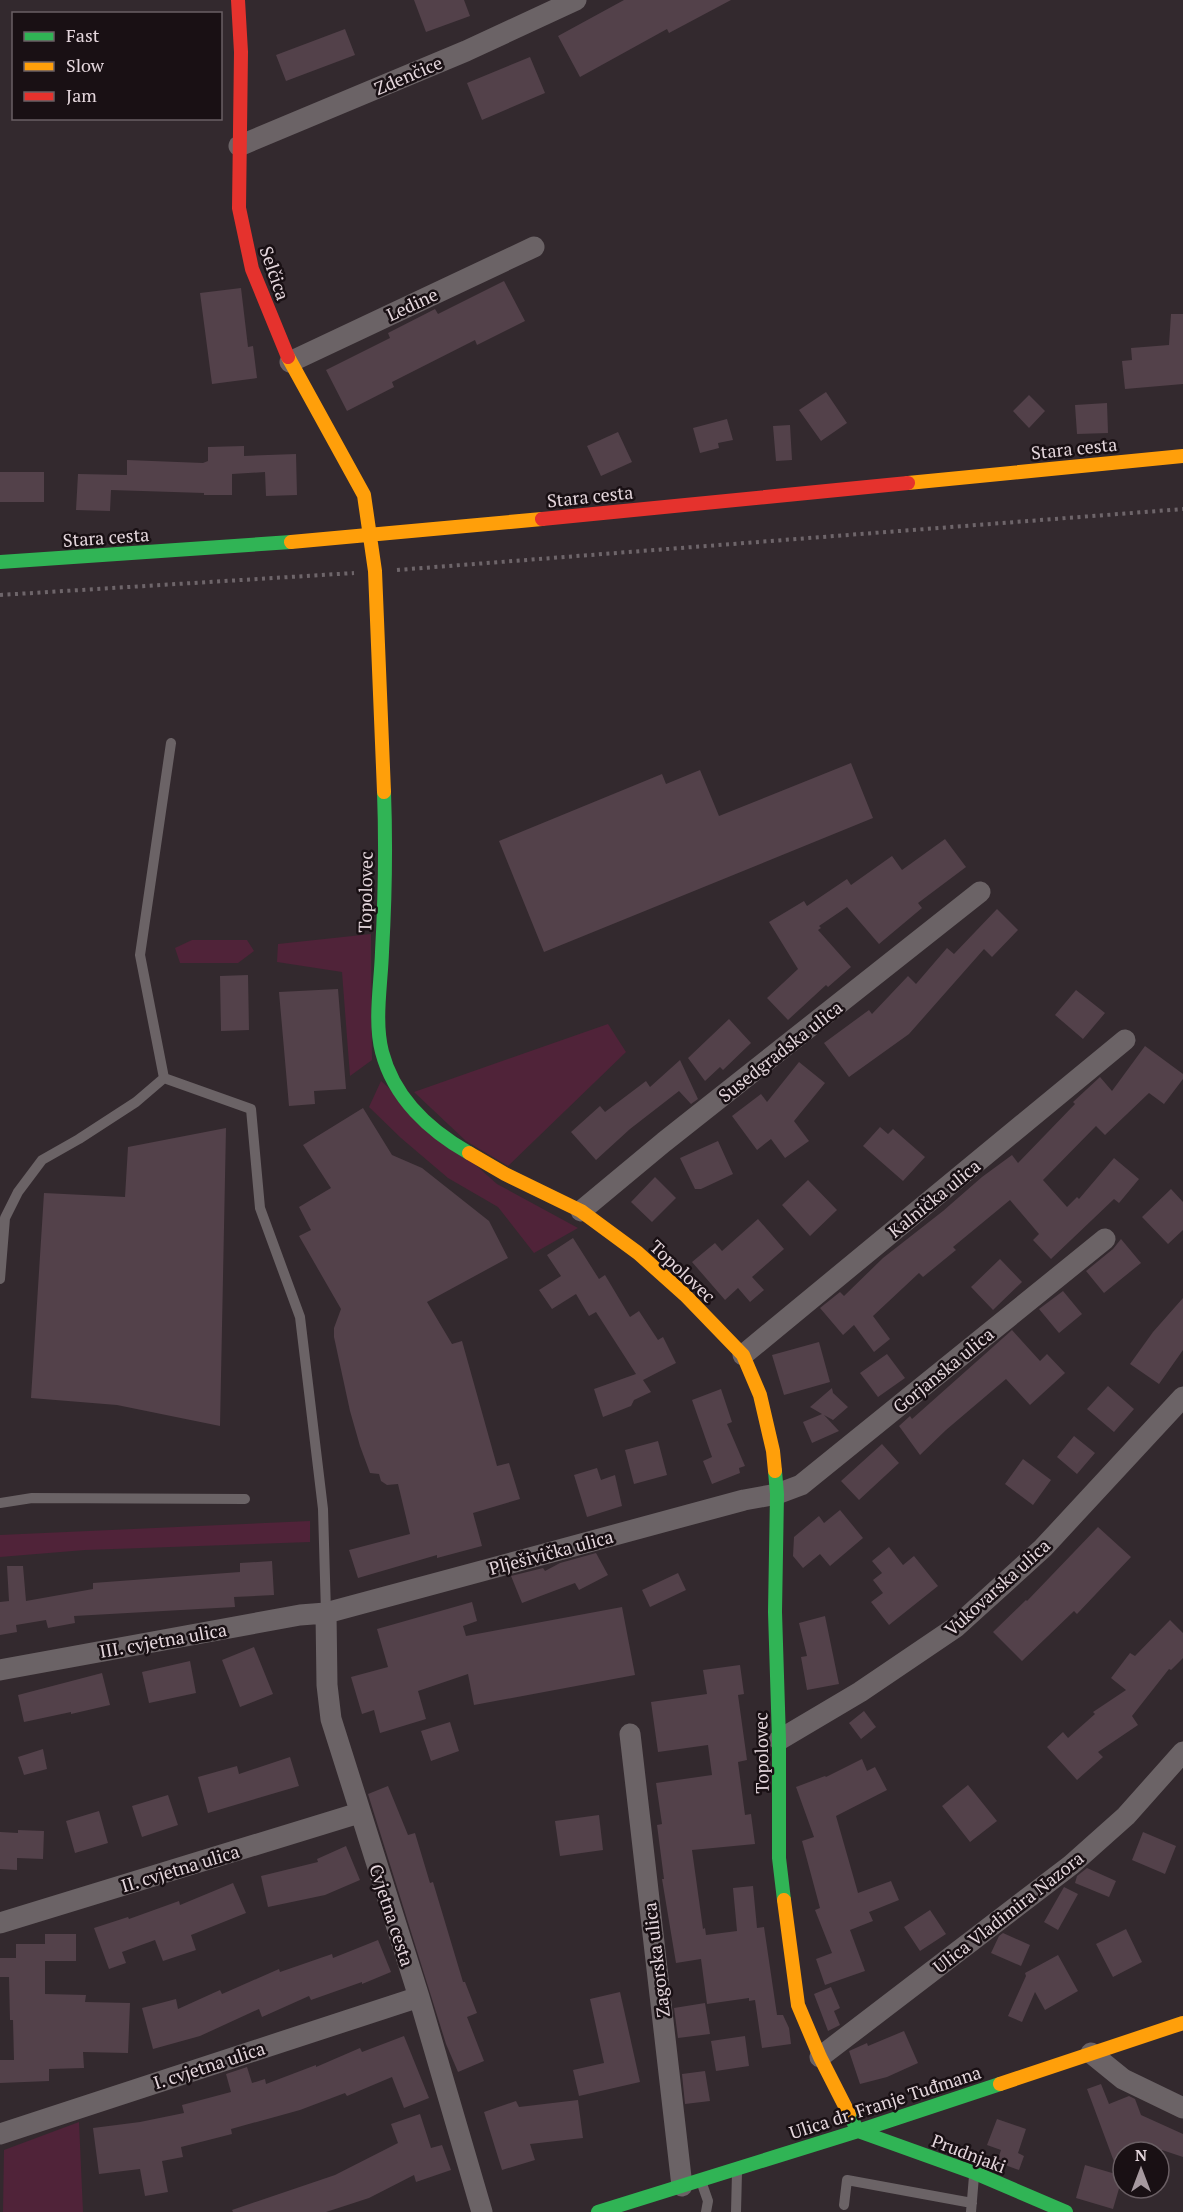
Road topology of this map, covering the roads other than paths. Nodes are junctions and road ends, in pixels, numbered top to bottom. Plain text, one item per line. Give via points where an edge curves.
1 (238, 0) edge
2 (576, 0) edge
3 (239, 146) junction
4 (534, 247) dead end
5 (290, 362) junction
6 (1183, 456) edge
7 (370, 536) junction
8 (0, 562) edge
9 (171, 743) dead end
10 (980, 892) dead end
11 (1125, 1040) dead end
12 (164, 1078) junction
13 (582, 1211) junction
14 (1105, 1239) dead end
15 (0, 1279) edge
16 (743, 1355) junction
17 (1183, 1397) edge
18 (777, 1494) junction
19 (245, 1499) dead end
20 (0, 1503) edge
21 (326, 1613) junction
22 (0, 1670) edge
23 (630, 1734) dead end
24 (780, 1740) junction
25 (1183, 1752) edge
26 (359, 1813) junction
27 (0, 1923) edge
28 (419, 1997) junction
29 (1183, 2023) edge
30 (1091, 2052) junction
31 (820, 2057) junction
32 (1183, 2108) edge
33 (858, 2131) junction
34 (0, 2134) edge
35 (737, 2169) junction
36 (975, 2173) junction
37 (691, 2183) junction
38 (844, 2205) dead end
39 (971, 2207) edge
40 (482, 2212) edge
41 (598, 2212) edge
42 (706, 2212) edge
43 (736, 2212) edge
44 (1066, 2212) edge

1 - 3 street, Selčica
2 - 3 street, Zdenčice via 466,51
3 - 5 street, Selčica via 239,208 252,269
4 - 5 street, Ledine
5 - 7 street, Selčica via 364,495
6 - 7 street, Stara cesta
7 - 8 street, Stara cesta
7 - 13 street, Topolovec via 375,571 384,797 379,1023 382,1052 393,1080 427,1124 505,1174
9 - 12 lane via 140,955
10 - 13 street, Susedgradska ulica
11 - 16 street, Kalnička ulica
12 - 15 lane via 136,1102 42,1160 18,1192 5,1218
12 - 21 lane via 251,1109 260,1208 300,1317 323,1509
13 - 16 street, Topolovec via 685,1294
14 - 18 street, Gorjanska ulica via 801,1485
16 - 18 street, Topolovec via 760,1395 773,1451
17 - 24 street, Vukovarska ulica via 1043,1548 956,1627
18 - 21 street, Plješivička ulica
18 - 24 street, Topolovec via 775,1612
19 - 20 lane via 32,1498
21 - 22 street, III. cvjetna ulica
21 - 26 street, Cvjetna cesta via 331,1719
23 - 37 street, Zagorska ulica
24 - 31 street, Topolovec via 781,1869 798,2005
25 - 31 street, Ulica Vladimira Nazora via 1126,1816 1071,1865
26 - 27 street, II. cvjetna ulica
26 - 28 street, Cvjetna cesta
28 - 34 street, I. cvjetna ulica
28 - 40 street, Cvjetna cesta
29 - 30 street, Ulica dr. Franje Tuđmana
30 - 32 street via 1123,2079
30 - 33 street, Ulica dr. Franje Tuđmana
31 - 33 street, Topolovec
33 - 35 street, Ulica dr. Franje Tuđmana
33 - 36 street, Prudnjaki
35 - 37 street, Ulica dr. Franje Tuđmana
35 - 43 lane
36 - 39 lane
36 - 44 street, Prudnjaki
37 - 41 street, Ulica dr. Franje Tuđmana
37 - 42 lane via 708,2201
38 - 39 lane via 847,2180

